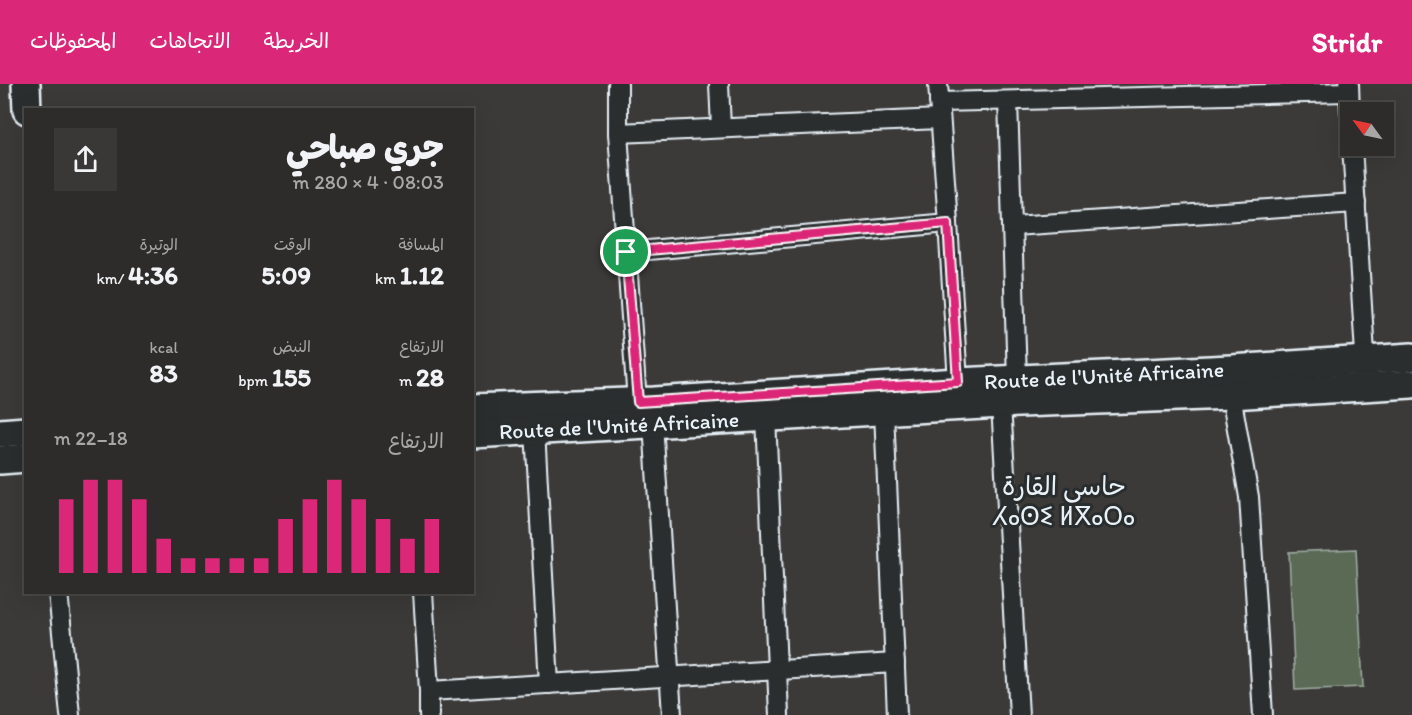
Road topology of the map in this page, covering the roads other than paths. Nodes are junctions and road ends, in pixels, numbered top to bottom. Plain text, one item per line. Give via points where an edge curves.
1 (26, 84) edge
2 (618, 84) edge
3 (718, 84) edge
4 (1349, 88) edge
5 (1113, 91) edge
6 (1008, 101) junction
7 (939, 102) edge
8 (27, 108) edge
9 (721, 128) junction
10 (618, 133) junction
11 (1353, 156) edge
12 (1356, 203) junction
13 (948, 223) junction
14 (1012, 226) junction
15 (626, 252) junction
16 (1412, 357) edge
17 (1365, 360) junction
18 (1017, 379) junction
19 (958, 382) junction
20 (1231, 382) junction
21 (1412, 384) edge
22 (1366, 386) junction
23 (638, 402) junction
24 (1001, 404) junction
25 (474, 408) edge
26 (884, 411) junction
27 (766, 417) junction
28 (653, 423) junction
29 (535, 430) junction
30 (24, 431) edge
31 (0, 433) edge
32 (474, 434) edge
33 (24, 458) edge
34 (0, 460) edge
35 (58, 594) edge
36 (423, 594) edge
37 (895, 663) junction
38 (777, 670) junction
39 (669, 676) junction
40 (549, 684) junction
41 (429, 690) junction
42 (70, 715) edge
43 (429, 715) edge
44 (672, 715) edge
45 (779, 715) edge
46 (897, 715) edge
47 (1019, 715) edge
48 (1263, 715) edge

1 - 8 main road
2 - 10 street
3 - 9 street
4 - 5 street
5 - 6 street
6 - 7 street
6 - 14 street
7 - 9 street
7 - 13 street
9 - 10 street
10 - 15 street
11 - 12 street
12 - 14 street
12 - 17 street
13 - 15 street
13 - 19 street
14 - 18 street
15 - 23 street
16 - 17 main road, Route de l'Unité Africaine
17 - 20 main road, Route de l'Unité Africaine
17 - 22 street
18 - 19 main road, Route de l'Unité Africaine
18 - 20 main road, Route de l'Unité Africaine
19 - 23 main road, Route de l'Unité Africaine
20 - 22 main road, Route de l'Unité Africaine
20 - 24 main road, Route de l'Unité Africaine
20 - 48 street via 1249,497
21 - 22 main road, Route de l'Unité Africaine
23 - 25 main road, Route de l'Unité Africaine
24 - 26 main road, Route de l'Unité Africaine
24 - 47 street
26 - 27 main road, Route de l'Unité Africaine
26 - 37 street
27 - 28 main road, Route de l'Unité Africaine
27 - 38 street
28 - 29 main road, Route de l'Unité Africaine
28 - 39 street
29 - 32 main road, Route de l'Unité Africaine
29 - 40 street
30 - 31 main road
33 - 34 main road
35 - 42 street
36 - 41 street
37 - 38 street
37 - 46 street
38 - 39 street
38 - 45 street
39 - 40 street
39 - 44 street
40 - 41 street
41 - 43 street

